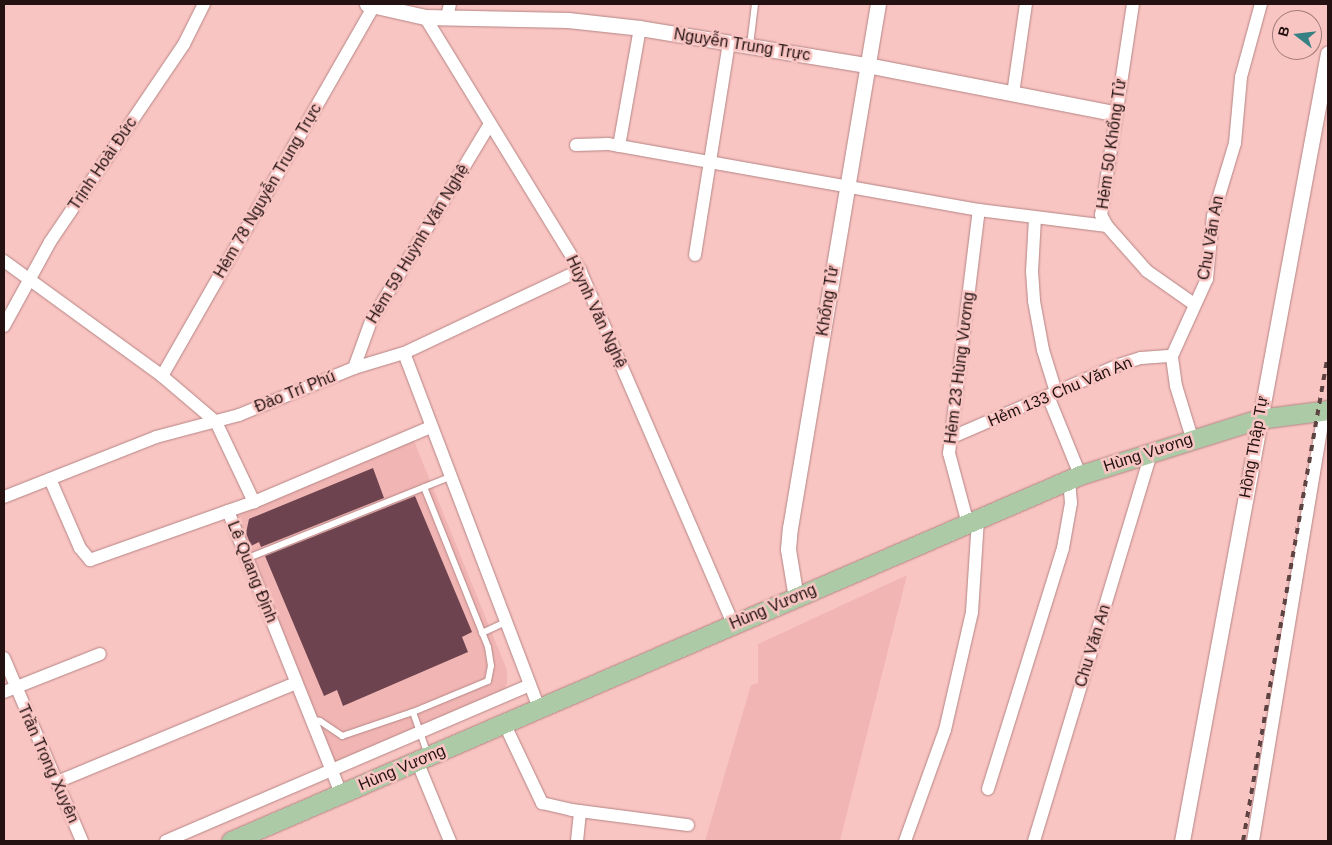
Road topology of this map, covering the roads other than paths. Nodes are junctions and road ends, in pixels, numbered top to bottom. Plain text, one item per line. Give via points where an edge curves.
1 (204, 4) edge
2 (756, 4) edge
3 (878, 4) edge
4 (1026, 4) edge
5 (1133, 4) edge
6 (1261, 4) edge
7 (371, 5) edge
8 (448, 10) edge
9 (425, 17) junction
10 (640, 28) junction
11 (729, 43) junction
12 (750, 46) junction
13 (1328, 52) edge
14 (867, 65) junction
15 (1013, 94) junction
16 (1114, 113) junction
17 (490, 124) junction
18 (576, 145) dead end
19 (619, 146) junction
20 (710, 164) junction
21 (846, 188) junction
22 (979, 210) junction
23 (1035, 218) junction
24 (1107, 226) junction
25 (695, 255) dead end
26 (4, 261) edge
27 (580, 270) junction
28 (28, 280) junction
29 (1194, 304) junction
30 (4, 326) edge
31 (404, 353) junction
32 (1172, 356) junction
33 (354, 368) junction
34 (162, 376) junction
35 (1052, 394) junction
36 (1326, 410) edge
37 (1259, 419) junction
38 (216, 422) junction
39 (431, 427) junction
40 (950, 438) junction
41 (1192, 438) junction
42 (1152, 450) junction
43 (449, 477) junction
44 (1075, 478) junction
45 (50, 479) junction
46 (424, 487) junction
47 (4, 497) edge
48 (254, 502) junction
49 (228, 511) junction
50 (973, 521) junction
51 (248, 558) junction
52 (796, 598) junction
53 (506, 622) junction
54 (733, 624) junction
55 (482, 633) junction
56 (100, 654) dead end
57 (4, 658) edge
58 (296, 683) junction
59 (530, 685) junction
60 (9, 690) edge
61 (539, 708) junction
62 (413, 712) junction
63 (309, 718) junction
64 (504, 724) junction
65 (420, 731) junction
66 (423, 758) junction
67 (330, 768) junction
68 (56, 782) junction
69 (988, 789) dead end
70 (341, 794) junction
71 (580, 811) junction
72 (688, 825) dead end
73 (82, 841) edge
74 (166, 841) edge
75 (230, 841) edge
76 (450, 841) edge
77 (577, 841) edge
78 (905, 841) edge
79 (1034, 841) edge
80 (1182, 841) edge
81 (1253, 841) edge

1 - 28 street, Trịnh Hoài Đức via 184,44 81,195
2 - 12 lane
3 - 14 street, Khổng Tử
4 - 15 street
5 - 16 street, Hẻm 50 Khổng Tử
6 - 29 street, Chu Văn An via 1241,77 1234,142 1213,216 1207,279
7 - 9 street, Nguyễn Trung Trực
7 - 34 street, Hẻm 78 Nguyễn Trung Trực
8 - 9 street, Nguyễn Trung Trực
8 - 10 street, Nguyễn Trung Trực
9 - 17 street, Hùynh Văn Nghệ
10 - 11 street, Nguyễn Trung Trực
10 - 19 street
11 - 12 street, Nguyễn Trung Trực
11 - 20 street via 712,135
12 - 14 street, Nguyễn Trung Trực
13 - 37 street, Hồng Thập Tự
14 - 15 street, Nguyễn Trung Trực
14 - 21 street, Khổng Tử
15 - 16 street, Nguyễn Trung Trực
16 - 24 street, Hẻm 50 Khổng Tử via 1101,206
17 - 27 street, Hùynh Văn Nghệ
17 - 33 street, Hẻm 59 Huỳnh Văn Nghệ via 371,322
18 - 19 street via 590,142
19 - 20 street
20 - 21 street
20 - 25 street
21 - 22 street
21 - 52 street, Khổng Tử via 790,528 788,549
22 - 23 street
22 - 40 street, Hẻm 23 Hùng Vương
23 - 24 street
23 - 35 street via 1032,255 1034,301
24 - 29 street, Hẻm 50 Khổng Tử via 1154,277
26 - 28 street, Lê Quang Định
27 - 31 street, Đào Trí Phú
27 - 54 street, Hùynh Văn Nghệ
28 - 30 street, Trịnh Hoài Đức
28 - 34 street, Lê Quang Định
29 - 32 street, Chu Văn An
31 - 33 street, Đào Trí Phú
31 - 39 street
32 - 35 street, Hẻm 133 Chu Văn An via 1132,360
32 - 41 street via 1176,386
33 - 38 street, Đào Trí Phú
34 - 38 street, Lê Quang Định
35 - 40 street, Hẻm 133 Chu Văn An
35 - 44 street
36 - 37 main road, Hùng Vương
36 - 81 street
37 - 41 main road, Hùng Vương
37 - 80 street, Hồng Thập Tự
38 - 45 street, Đào Trí Phú via 156,437
38 - 48 street, Lê Quang Định
39 - 43 street
39 - 48 street
40 - 50 street, Hẻm 23 Hùng Vương via 951,468
41 - 42 main road, Hùng Vương
42 - 44 main road, Hùng Vương
42 - 79 street, Chu Văn An
43 - 46 lane
43 - 53 street
44 - 50 main road, Hùng Vương
44 - 69 street via 1063,548
45 - 47 street, Đào Trí Phú
45 - 49 street via 80,548 90,560
46 - 51 lane
46 - 55 lane
48 - 49 street, Lê Quang Định
49 - 51 street, Lê Quang Định
50 - 52 main road, Hùng Vương
50 - 78 street via 972,612 946,730
51 - 58 street, Lê Quang Định
52 - 54 main road, Hùng Vương
53 - 55 lane
53 - 59 street
54 - 61 main road, Hùng Vương
55 - 62 lane via 491,666 488,681
56 - 60 street
57 - 60 street, Trần Trọng Xuyên
58 - 63 street, Lê Quang Định
58 - 68 street
59 - 61 street
59 - 65 street
60 - 68 street, Trần Trọng Xuyên
61 - 64 main road, Hùng Vương
62 - 63 lane via 342,736 320,721
62 - 65 lane
63 - 67 street, Lê Quang Định
64 - 66 main road, Hùng Vương
64 - 71 street via 542,803
65 - 66 lane
65 - 67 street
66 - 70 main road, Hùng Vương
66 - 76 street
67 - 70 street, Lê Quang Định
67 - 74 street
68 - 73 street, Trần Trọng Xuyên
70 - 75 main road, Hùng Vương
71 - 72 street
71 - 77 street

